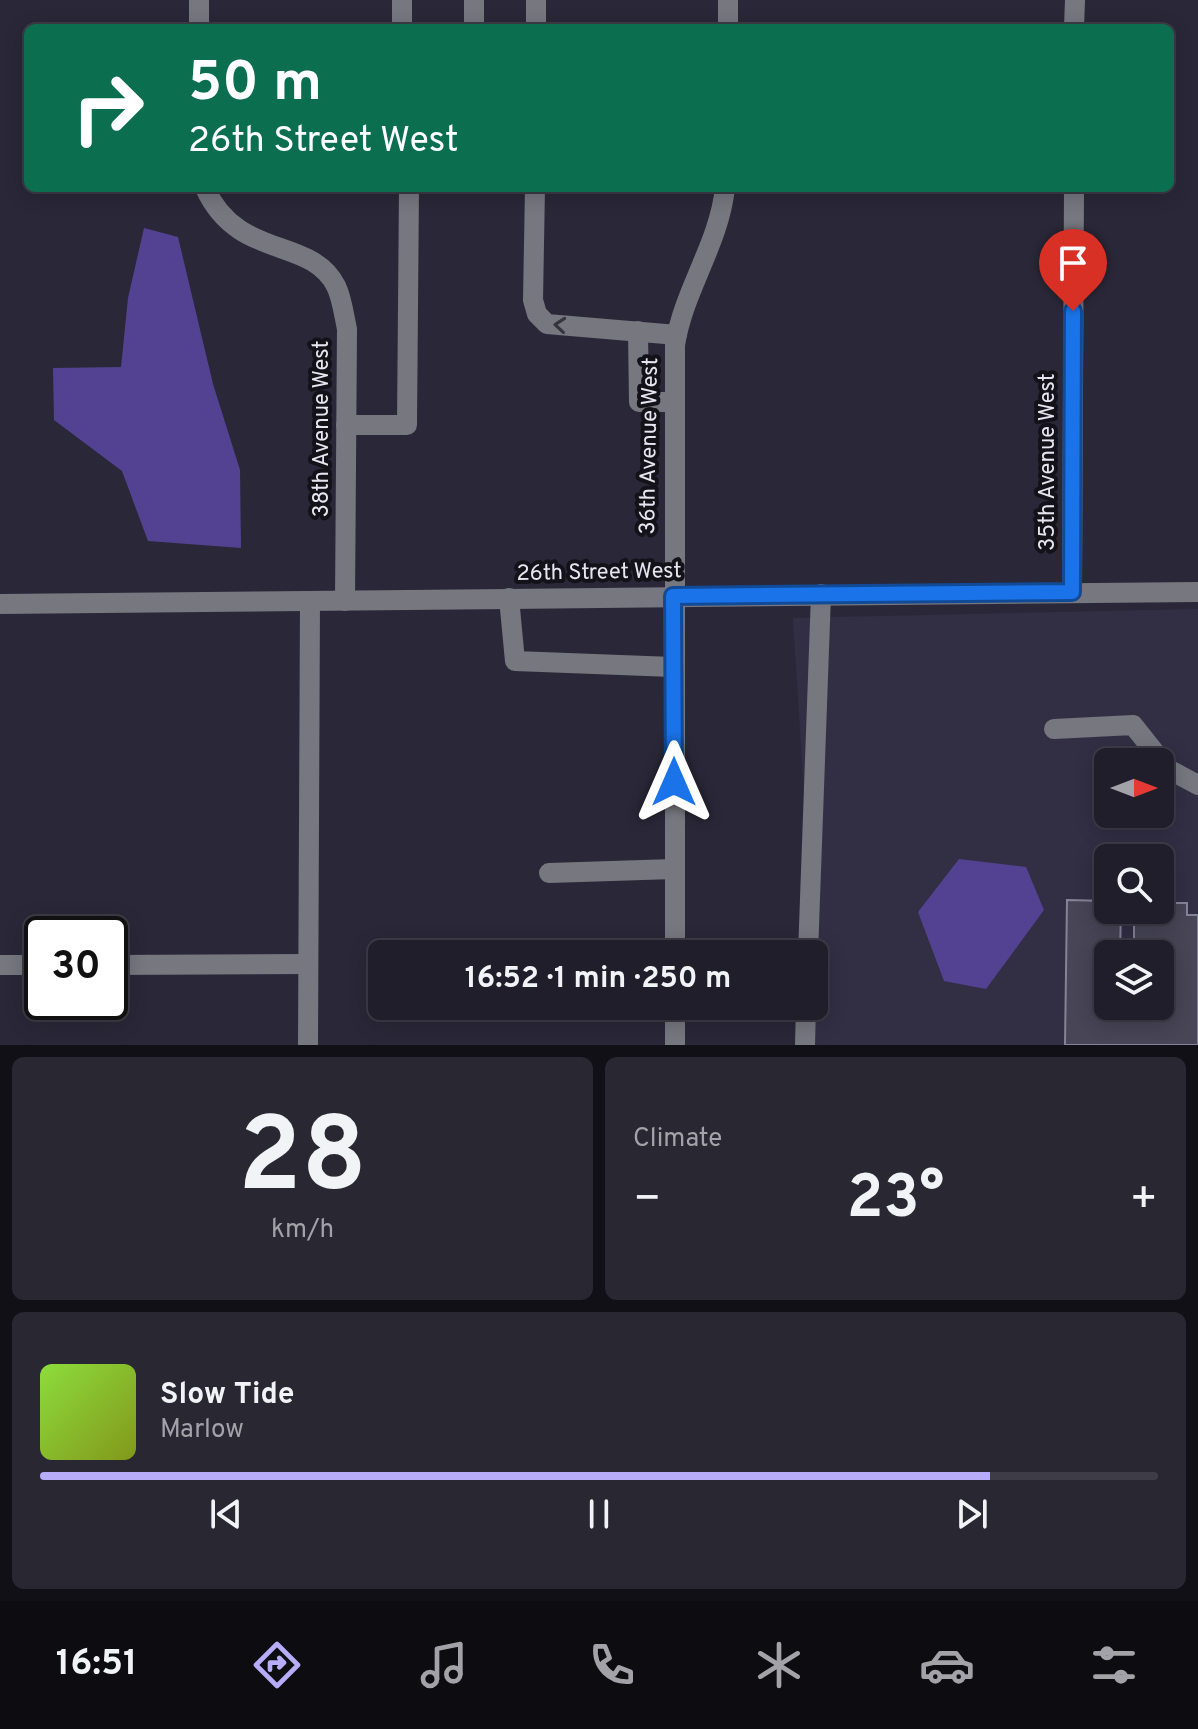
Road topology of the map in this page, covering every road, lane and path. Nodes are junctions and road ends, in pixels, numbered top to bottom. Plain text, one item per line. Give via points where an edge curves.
1 (199, 0) edge
2 (402, 0) edge
3 (474, 0) edge
4 (536, 0) edge
5 (728, 0) edge
6 (1075, 0) edge
7 (199, 24) edge
8 (402, 24) edge
9 (474, 24) edge
10 (536, 24) edge
11 (728, 24) edge
12 (1074, 24) edge
13 (207, 192) edge
14 (409, 192) edge
15 (535, 192) edge
16 (725, 192) edge
17 (1074, 192) edge
18 (638, 331) junction
19 (677, 335) junction
20 (673, 402) junction
21 (346, 425) junction
22 (1072, 592) junction
23 (1198, 592) edge
24 (821, 594) junction
25 (673, 596) junction
26 (509, 598) junction
27 (310, 601) junction
28 (345, 601) junction
29 (0, 604) edge
30 (673, 667) junction
31 (1054, 729) dead end
32 (1198, 785) edge
33 (674, 869) junction
34 (549, 873) dead end
35 (675, 940) edge
36 (809, 940) edge
37 (308, 964) junction
38 (0, 965) edge
39 (24, 965) edge
40 (128, 965) edge
41 (675, 1020) edge
42 (806, 1020) edge
43 (308, 1045) edge
44 (675, 1045) edge
45 (805, 1045) edge

1 - 7 street
2 - 8 street
3 - 9 street
4 - 10 street
5 - 11 street
6 - 12 street
13 - 21 street, 38th Avenue West via 233,228 315,263 336,286 347,329
14 - 21 street via 407,425
18 -> 15 street via 547,324 537,314
16 - 19 street, 36th Avenue West via 722,216 690,289
17 - 22 street, 35th Avenue West
18 - 19 street
18 - 20 street via 639,402
19 - 20 street, 36th Avenue West
20 - 25 street, 36th Avenue West
21 - 28 street, 38th Avenue West
22 - 23 street, 26th Street West
22 - 24 street, 26th Street West
24 - 25 street, 26th Street West
24 - 36 street
25 - 26 street, 26th Street West
25 - 30 street, 36th Avenue West
26 - 28 street, 26th Street West
26 - 30 street via 515,661
27 - 28 street, 26th Street West
27 - 29 street, 26th Street West
27 - 37 street
30 - 33 street, 36th Avenue West
31 - 32 street via 1133,725 1168,769
33 - 34 street
33 - 35 street, 36th Avenue West
37 - 40 street
37 - 43 street
38 - 39 street
41 - 44 street
42 - 45 street

